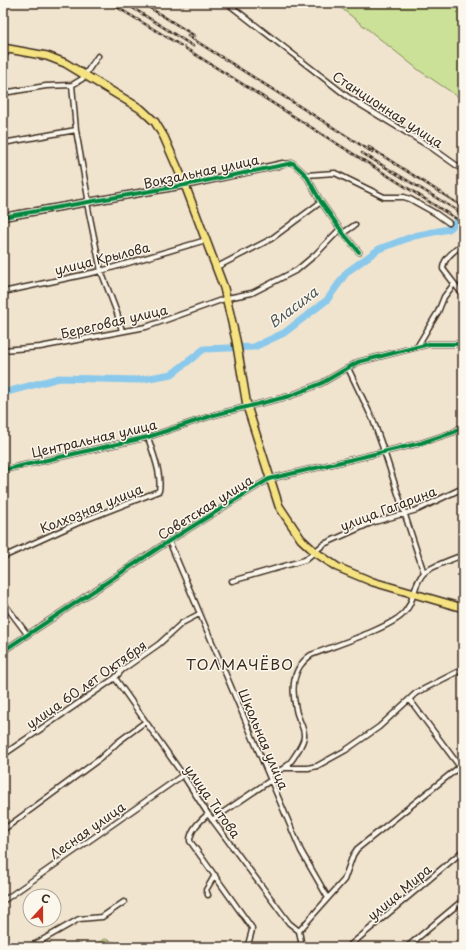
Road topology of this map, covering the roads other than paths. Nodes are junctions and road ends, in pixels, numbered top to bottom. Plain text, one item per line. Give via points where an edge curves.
1 (227, 3) edge
2 (5, 49) edge
3 (98, 56) dead end
4 (3, 58) edge
5 (86, 75) junction
6 (72, 85) junction
7 (3, 93) edge
8 (76, 130) junction
9 (3, 143) edge
10 (284, 164) joint
11 (463, 170) edge
12 (306, 175) junction
13 (185, 185) junction
14 (321, 202) junction
15 (87, 203) junction
16 (3, 216) edge
17 (449, 223) dead end
18 (355, 225) dead end
19 (341, 231) junction
20 (206, 240) junction
21 (462, 246) edge
22 (359, 252) dead end
23 (217, 267) junction
24 (101, 271) junction
25 (454, 284) junction
26 (3, 292) edge
27 (463, 295) edge
28 (227, 298) junction
29 (122, 331) junction
30 (463, 344) edge
31 (417, 347) junction
32 (3, 350) edge
33 (348, 368) junction
34 (247, 406) junction
35 (463, 426) edge
36 (148, 437) junction
37 (384, 451) junction
38 (3, 470) edge
39 (270, 479) junction
40 (463, 488) edge
41 (405, 514) junction
42 (169, 540) junction
43 (315, 552) junction
44 (463, 555) edge
45 (3, 557) edge
46 (424, 573) junction
47 (232, 581) dead end
48 (414, 593) junction
49 (3, 602) edge
50 (463, 608) edge
51 (199, 614) junction
52 (27, 634) junction
53 (3, 651) edge
54 (463, 669) edge
55 (115, 678) junction
56 (410, 700) junction
57 (145, 722) junction
58 (3, 755) edge
59 (461, 766) edge
60 (285, 768) junction
61 (269, 773) junction
62 (183, 775) junction
63 (271, 780) junction
64 (208, 814) junction
65 (212, 820) junction
66 (3, 830) edge
67 (463, 851) edge
68 (215, 875) junction
69 (208, 895) dead end
70 (328, 898) junction
71 (463, 900) edge
72 (3, 901) edge
73 (124, 902) dead end
74 (300, 931) junction
75 (30, 947) edge
76 (248, 947) edge
77 (302, 947) edge
78 (348, 947) edge
79 (407, 947) edge

1 - 11 street, Станционная улица via 348,98 432,148
2 - 4 street
2 - 5 main road via 47,56
3 - 5 street
5 - 6 street
5 - 13 main road via 141,109 155,122
6 - 7 street via 46,86
6 - 8 street
8 - 9 street
8 - 15 street
10 - 12 street, Вокзальная улица via 293,163
10 - 13 street, Вокзальная улица
12 - 14 street, Вокзальная улица
12 - 17 street via 335,173 384,197 410,199
13 - 15 street, Вокзальная улица
13 - 20 main road
14 - 19 street, Вокзальная улица
14 - 23 street via 271,239
15 - 16 street, Вокзальная улица
15 - 24 street
18 - 19 street, Береговая улица
19 - 22 street, Вокзальная улица
19 - 28 street, Береговая улица via 297,270 252,293
20 - 23 main road
20 - 24 street, улица Крылова
21 - 25 street via 447,257 443,264 443,269
23 - 28 main road
24 - 26 street, улица Крылова
24 - 29 street
25 - 27 street
25 - 31 street via 444,297
28 - 29 street, Береговая улица via 146,327
28 - 34 main road
29 - 32 street, Береговая улица via 40,347
30 - 31 street, Центральная улица via 429,344
31 - 33 street, Центральная улица via 358,362
33 - 34 street, Центральная улица via 322,383 290,396
33 - 37 street via 373,420
34 - 36 street, Центральная улица
34 - 39 main road
35 - 37 street, Советская улица via 454,432
36 - 38 street, Центральная улица
36 - 45 street, Колхозная улица via 158,474 159,491 80,522
37 - 39 street, Советская улица
37 - 41 street
39 - 42 street, Советская улица
39 - 43 main road via 284,516 300,539
40 - 41 street, улица Гагарина
41 - 43 street, улица Гагарина via 370,523 324,544
41 - 46 street
42 - 51 street, Школьная улица
42 - 52 street, Советская улица
43 - 47 street, улица Гагарина via 305,560
43 - 48 main road via 337,568
44 - 46 street
46 - 48 street
48 - 50 main road
48 - 60 street via 407,610 397,619 311,654 303,660 295,674 294,685 296,710 305,737
49 - 52 street
51 - 55 street, улица 60 лет Октября via 182,623
51 - 61 street, Школьная улица
52 - 53 street, Советская улица
54 - 56 street via 416,693
55 - 57 street, улица Титова
55 - 58 street, улица 60 лет Октября
56 - 59 street
56 - 60 street via 379,727 317,766
57 - 62 street, улица Титова
57 - 66 street via 101,758
59 - 70 street via 357,849 344,880
60 - 61 street
61 - 63 street, Школьная улица
62 - 64 street, улица Титова
62 - 72 street, Лесная улица
63 - 65 street
63 - 70 street, Школьная улица via 301,851
64 - 65 street, улица Титова
64 - 68 street via 197,824 190,841
65 - 74 street, улица Титова via 289,923
67 - 78 street, улица Мира
68 - 69 street via 207,887
68 - 76 street via 252,928
70 - 74 street
71 - 79 street
73 - 75 street via 102,917 80,920
74 - 77 street

